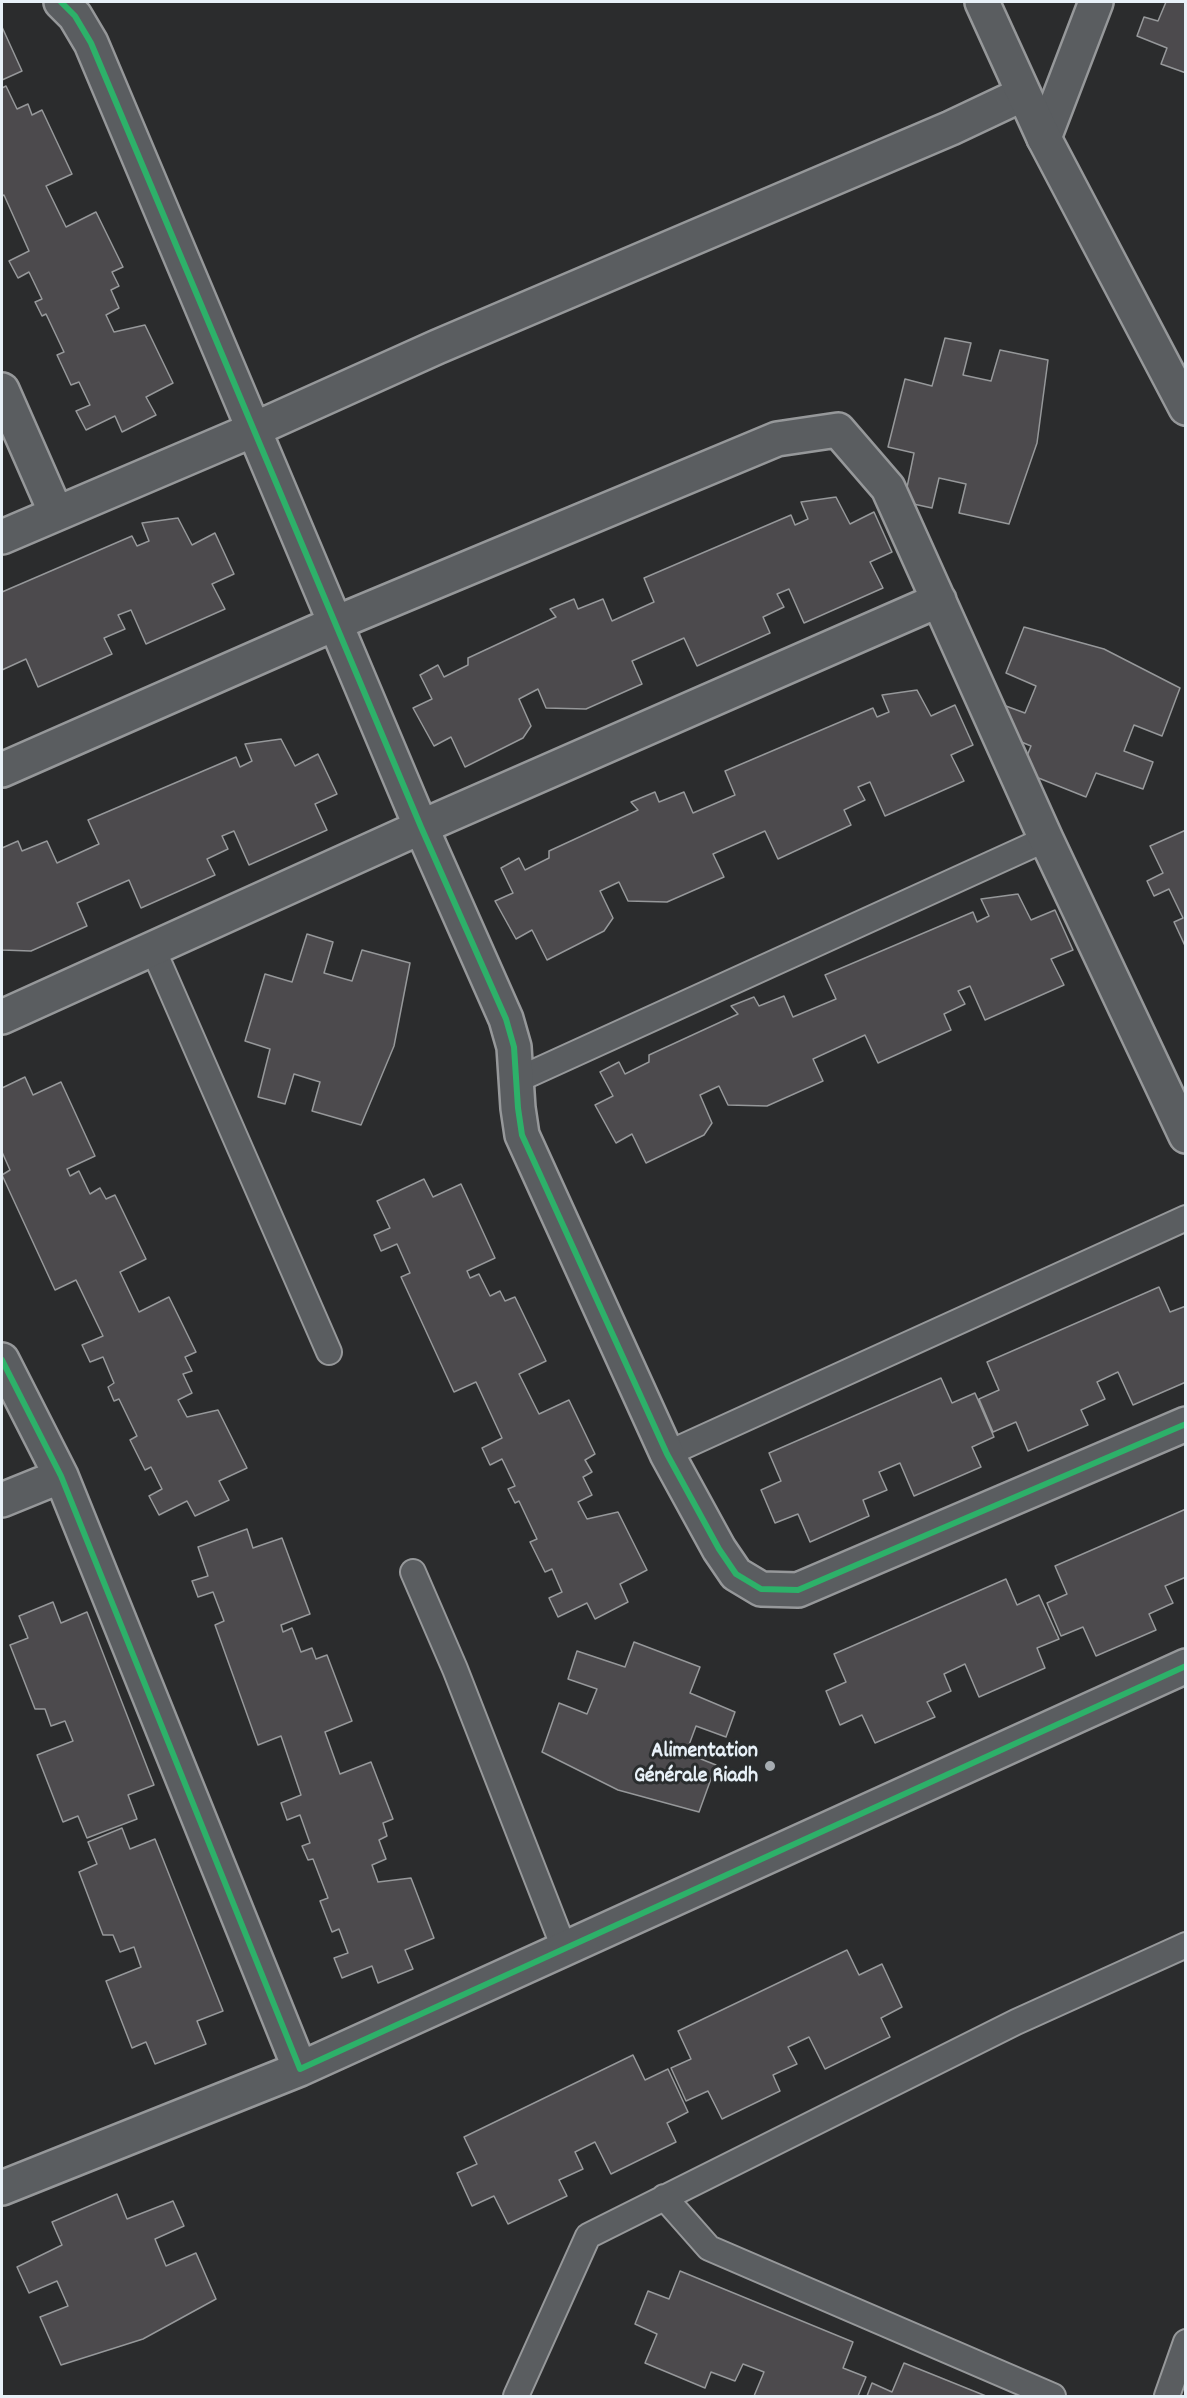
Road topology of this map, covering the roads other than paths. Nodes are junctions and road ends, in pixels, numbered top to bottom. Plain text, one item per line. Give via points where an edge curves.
1 (61, 2) edge
2 (982, 2) edge
3 (1096, 2) edge
4 (1023, 94) junction
5 (1044, 138) junction
6 (2, 390) edge
7 (1185, 408) edge
8 (255, 429) junction
9 (56, 513) junction
10 (2, 537) edge
11 (939, 600) junction
12 (336, 623) junction
13 (2, 770) edge
14 (421, 826) junction
15 (1046, 838) junction
16 (153, 949) junction
17 (2, 1017) edge
18 (517, 1080) junction
19 (1185, 1136) edge
20 (1185, 1218) edge
21 (328, 1352) dead end
22 (2, 1360) edge
23 (1185, 1424) edge
24 (667, 1454) junction
25 (61, 1476) junction
26 (2, 1500) edge
27 (413, 1572) dead end
28 (1185, 1666) edge
29 (1185, 1945) edge
30 (564, 1948) junction
31 (300, 2069) junction
32 (2, 2188) edge
33 (664, 2198) junction
34 (1185, 2342) edge
35 (516, 2397) edge
36 (1053, 2397) edge
37 (1167, 2397) edge

1 - 8 street via 75,16 91,43
2 - 4 street
3 - 5 street
4 - 5 street
4 - 8 street
5 - 7 street
6 - 9 street
8 - 9 street
8 - 12 street
9 - 10 street
11 - 12 street via 888,488 838,430 777,439
11 - 14 street
11 - 15 street
12 - 13 street
12 - 14 street
14 - 16 street
14 - 18 street via 506,1019
15 - 18 lane
15 - 19 street
16 - 17 street
16 - 21 lane
18 - 24 street via 522,1135
20 - 24 lane
22 - 25 street
23 - 24 street via 798,1590 761,1589 736,1574 718,1549
25 - 26 street
25 - 31 street
27 - 30 lane
28 - 30 street
29 - 33 lane via 1016,2022
30 - 31 street
31 - 32 street
33 - 35 lane via 588,2236
33 - 36 lane via 709,2248
34 - 37 lane

